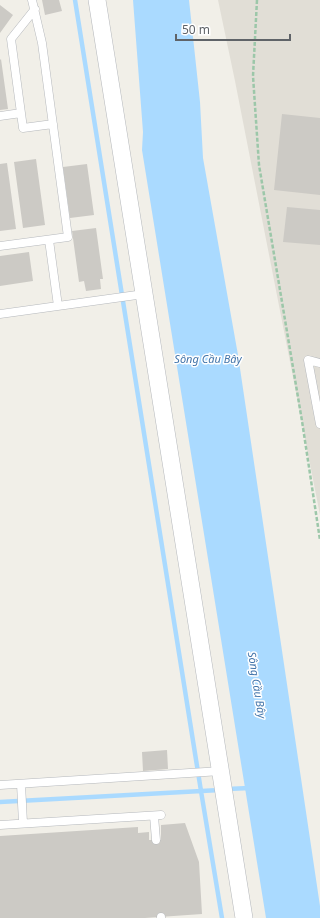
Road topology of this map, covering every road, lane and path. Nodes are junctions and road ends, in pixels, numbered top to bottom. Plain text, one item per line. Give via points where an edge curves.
1 (32, 0) edge
2 (97, 0) edge
3 (257, 0) edge
4 (34, 9) junction
5 (21, 113) junction
6 (0, 116) edge
7 (53, 124) junction
8 (49, 240) junction
9 (0, 246) edge
10 (140, 295) junction
11 (58, 306) junction
12 (0, 314) edge
13 (320, 363) edge
14 (320, 424) edge
15 (320, 540) edge
16 (217, 772) junction
17 (0, 785) edge
18 (21, 788) junction
19 (23, 823) junction
20 (0, 825) edge
21 (156, 840) dead end
22 (244, 918) edge

1 - 4 lane
2 - 10 street
3 - 15 path via 253,76 259,165
4 - 5 lane via 10,39
4 - 7 lane via 42,43
5 - 6 lane
5 - 7 lane via 23,128
7 - 8 lane via 68,237
8 - 9 lane
8 - 11 lane
10 - 11 lane
10 - 16 street
11 - 12 lane
13 - 14 lane via 308,360
16 - 18 lane
16 - 22 street via 229,821
17 - 18 lane
18 - 19 lane
19 - 20 lane
19 - 21 lane via 158,815

